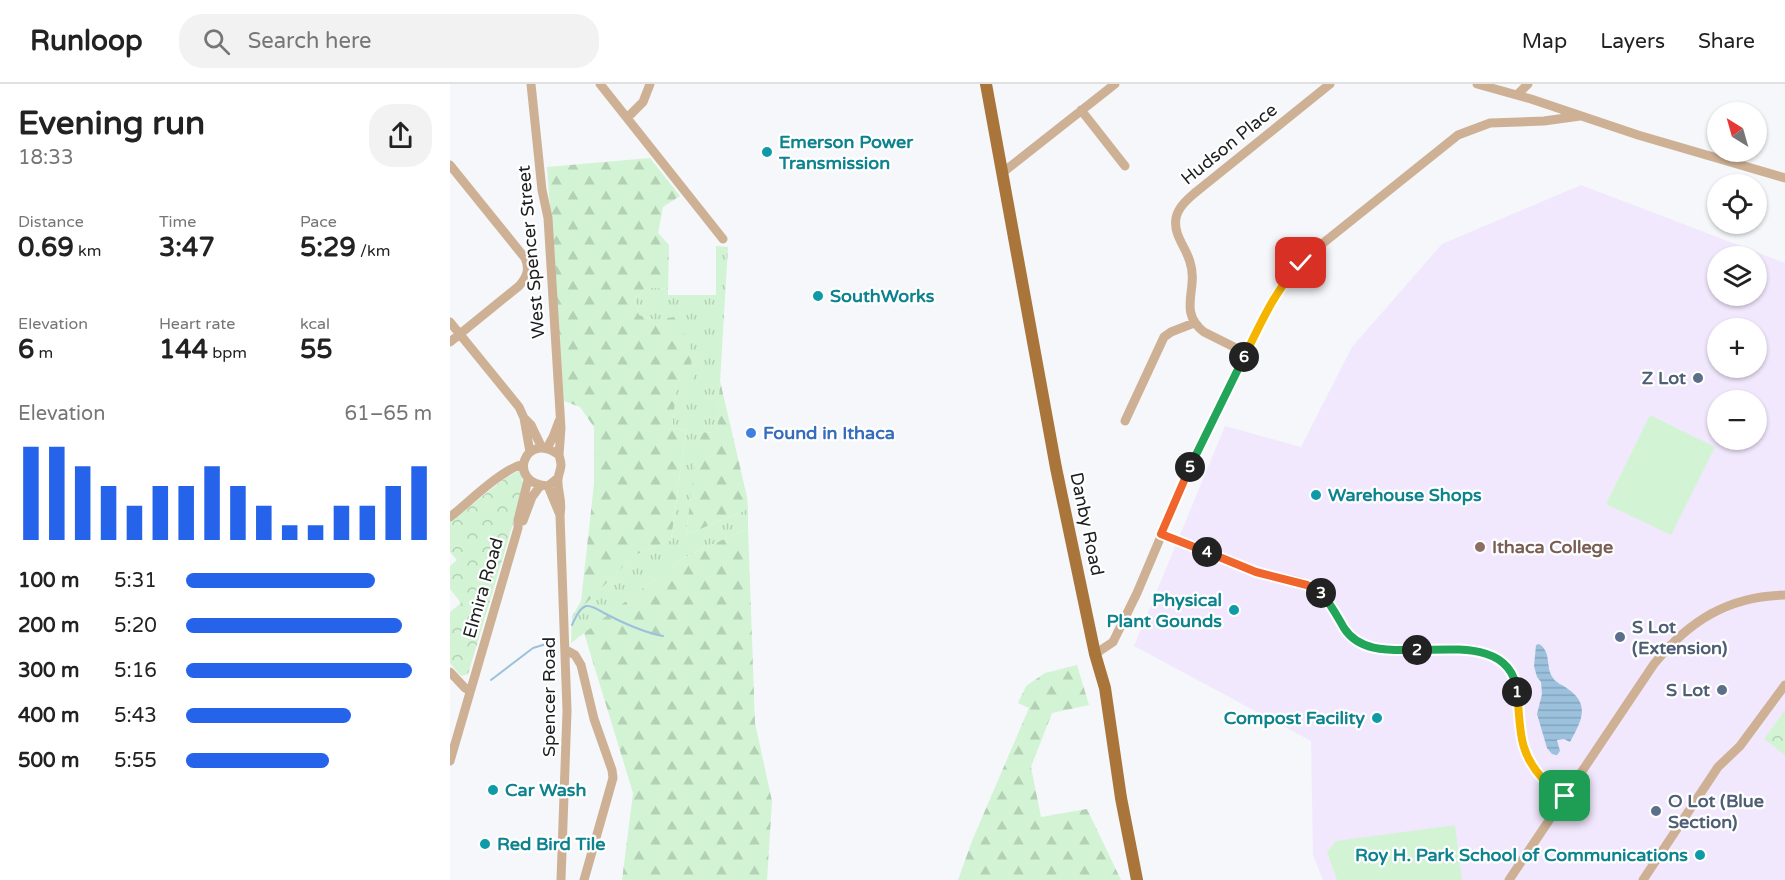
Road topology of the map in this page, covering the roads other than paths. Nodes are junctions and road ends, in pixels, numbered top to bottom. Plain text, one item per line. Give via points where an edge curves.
1 (531, 84) edge
2 (600, 84) edge
3 (650, 84) edge
4 (986, 84) edge
5 (1115, 84) edge
6 (1330, 84) edge
7 (1477, 84) edge
8 (1528, 84) edge
9 (1517, 95) junction
10 (1081, 110) junction
11 (1580, 116) junction
12 (627, 118) junction
13 (450, 165) edge
14 (1125, 166) dead end
15 (1002, 173) junction
16 (1785, 178) edge
17 (723, 239) dead end
18 (450, 322) edge
19 (1194, 323) junction
20 (460, 334) junction
21 (450, 342) edge
22 (1246, 353) junction
23 (524, 418) junction
24 (560, 418) junction
25 (1125, 422) dead end
26 (544, 448) junction
27 (530, 452) junction
28 (559, 454) junction
29 (523, 464) junction
30 (558, 478) junction
31 (528, 480) junction
32 (544, 486) junction
33 (560, 515) junction
34 (450, 517) edge
35 (518, 528) junction
36 (1161, 534) junction
37 (1785, 595) edge
38 (566, 650) junction
39 (1095, 654) junction
40 (450, 672) edge
41 (1785, 685) edge
42 (470, 691) junction
43 (450, 761) edge
44 (1565, 796) junction
45 (561, 880) edge
46 (584, 880) edge
47 (1137, 880) edge
48 (1509, 880) edge
49 (1644, 880) edge

1 - 24 street, West Spencer Street via 548,218
2 - 12 street
3 - 12 street via 643,102
4 - 15 main road, Danby Road
5 - 10 street
6 - 19 street, Hudson Place via 1181,207 1176,224 1193,273 1189,307
7 - 9 street
8 - 9 street
9 - 11 street
10 - 14 street
10 - 15 street
11 - 16 street
11 - 22 street via 1490,123 1458,135 1301,263 1274,296
12 - 17 street
13 - 20 street via 525,258 528,269 519,286
15 - 39 main road, Danby Road
18 - 20 street
19 - 22 street
19 - 25 street via 1164,337
20 - 21 street
20 - 23 street
22 - 36 street
23 - 26 street
23 - 27 street
24 - 26 street, West Spencer Street
24 - 28 street, West Spencer Street
26 - 27 street
26 - 28 street
27 - 29 street
28 - 30 street, West Spencer Street via 562,468
29 - 31 street
29 - 34 street via 508,471
30 - 32 street
30 - 33 street, Spencer Road
31 - 32 street
31 - 35 street, Elmira Road
32 - 33 street, Spencer Road
32 - 35 street, Elmira Road via 532,497
33 - 38 street, Spencer Road
35 - 42 street, Elmira Road
36 - 39 street via 1113,642
36 - 44 street via 1256,572 1317,590 1349,634 1363,645 1388,650 1471,650 1486,652 1497,659 1510,672 1517,687 1527,758 1547,784
37 - 44 street via 1727,606 1696,622 1670,644
38 - 45 street, Spencer Road
38 - 46 street via 581,665 613,778
39 - 47 main road, Danby Road via 1105,688
40 - 42 street
41 - 49 street via 1740,746 1718,767
42 - 43 street, Elmira Road
44 - 48 street

